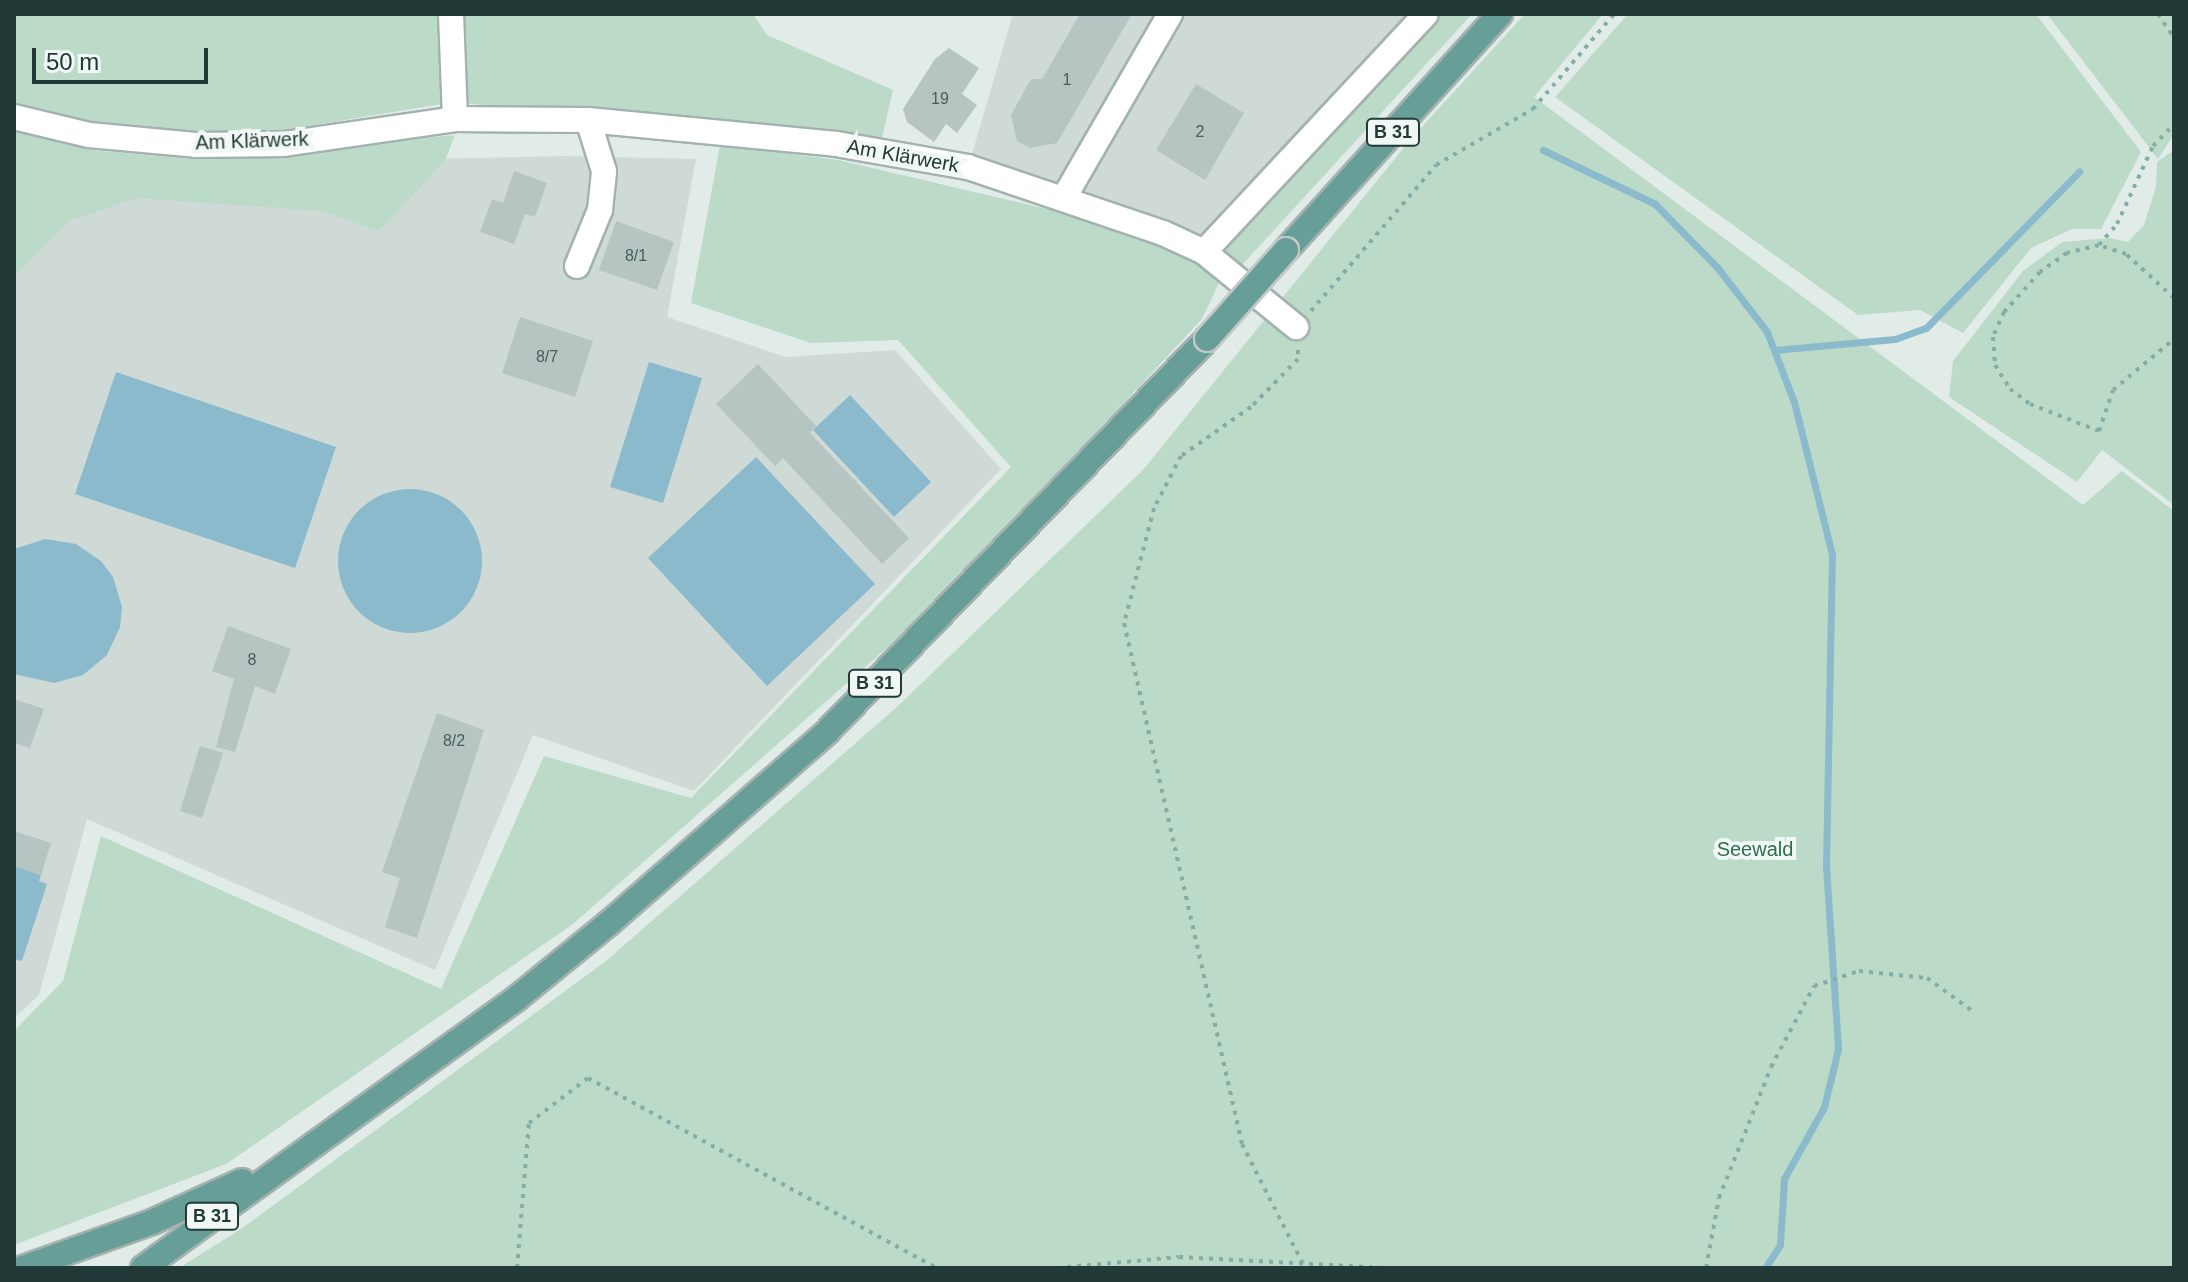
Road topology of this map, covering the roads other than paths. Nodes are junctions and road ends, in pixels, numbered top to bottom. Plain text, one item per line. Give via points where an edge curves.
1 (451, 14) edge
2 (1170, 14) edge
3 (1426, 14) edge
4 (1500, 14) edge
5 (14, 117) edge
6 (455, 119) junction
7 (588, 120) junction
8 (1065, 196) junction
9 (1204, 252) junction
10 (577, 266) dead end
11 (1296, 327) road end
12 (281, 1164) junction
13 (23, 1268) edge
14 (143, 1268) edge

1 - 6 street
2 - 8 street
3 - 9 street
4 - 12 main road, B 31, bridge via 1207,339 816,741 517,998
5 - 6 street, Am Klärwerk via 89,135 196,145 284,144
6 - 7 street, Am Klärwerk
7 - 8 street, Am Klärwerk via 836,144 968,167
7 - 10 street via 604,171 600,210
8 - 9 street, Am Klärwerk
9 - 11 street, Am Klärwerk
12 - 13 main road via 152,1222
12 - 14 main road, B 31

